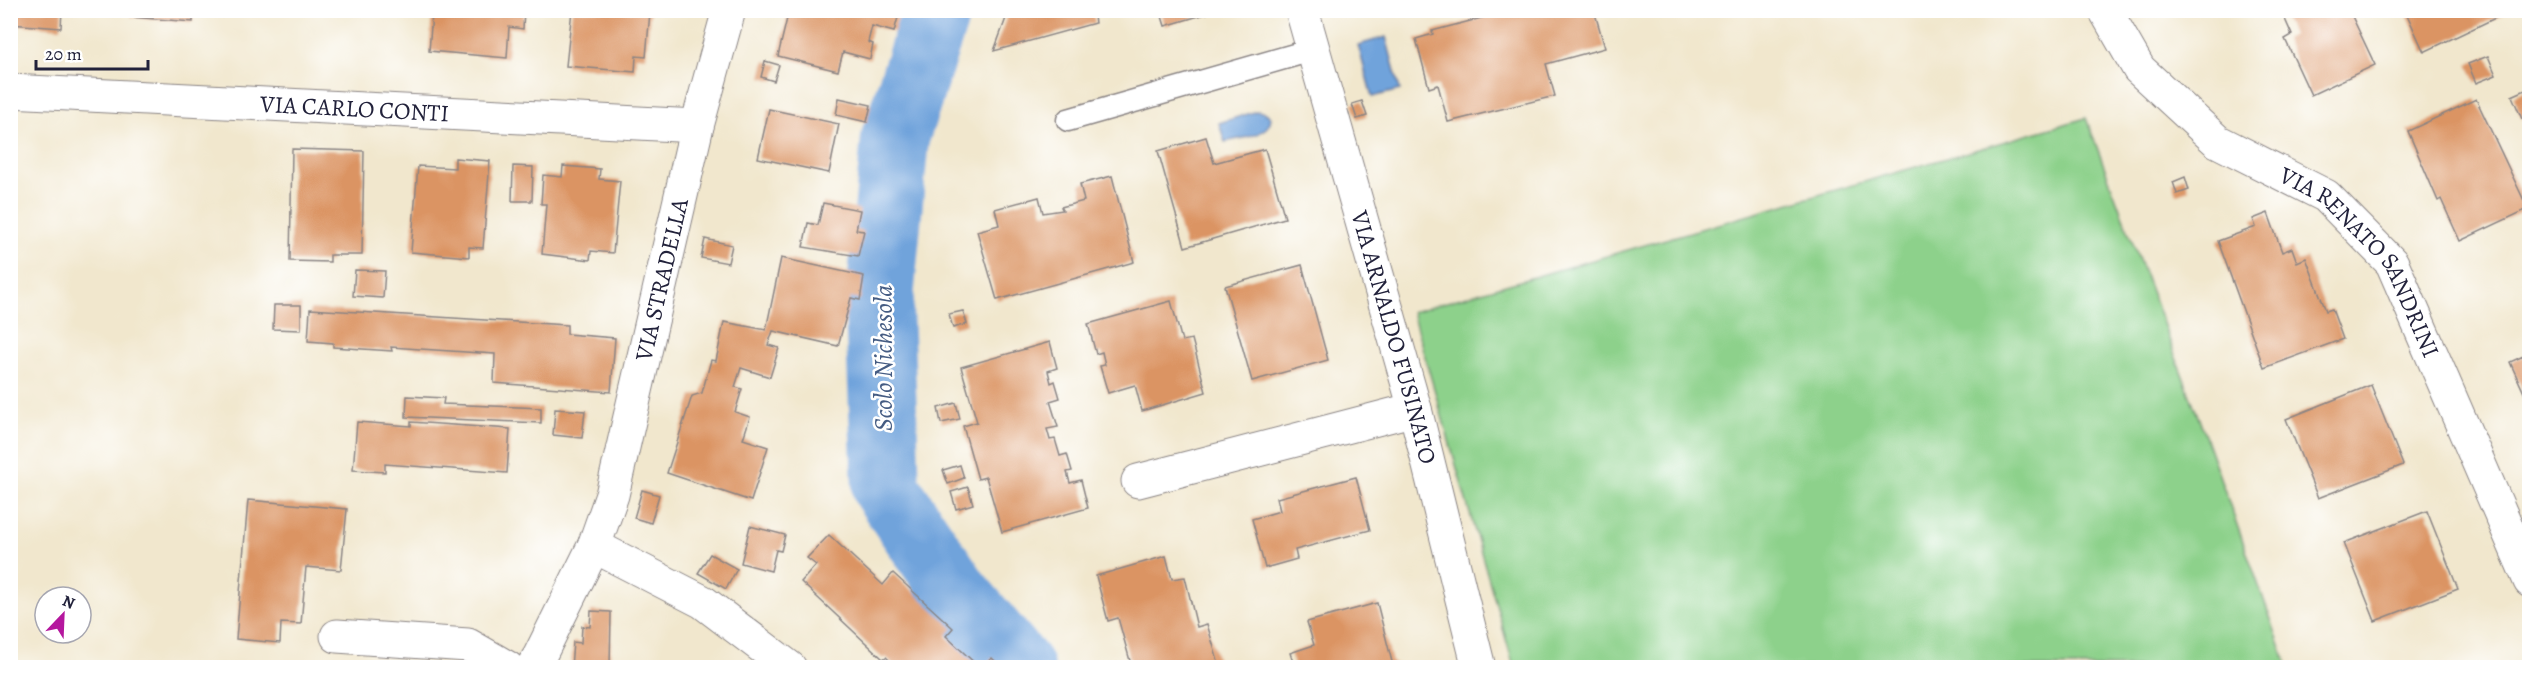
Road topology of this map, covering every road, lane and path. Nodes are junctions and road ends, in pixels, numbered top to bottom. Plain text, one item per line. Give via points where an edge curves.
1 (729, 10) edge
2 (1302, 10) edge
3 (2105, 10) edge
4 (1312, 50) junction
5 (10, 91) edge
6 (1068, 120) dead end
7 (697, 126) junction
8 (1415, 409) junction
9 (1138, 481) dead end
10 (594, 546) junction
11 (2529, 581) edge
12 (338, 636) dead end
13 (508, 668) edge
14 (532, 668) edge
15 (790, 668) edge
16 (1479, 668) edge

1 - 7 street, VIA STRADELLA
2 - 4 street, VIA ARNALDO FUSINATO
3 - 11 street, VIA RENATO SANDRINI via 2139,69 2217,141 2326,196 2392,263
4 - 6 lane
4 - 8 street, VIA ARNALDO FUSINATO
5 - 7 street, VIA CARLO CONTI
7 - 10 street, VIA STRADELLA via 612,495
8 - 9 street
8 - 16 street, VIA ARNALDO FUSINATO
10 - 14 street, VIA STRADELLA
10 - 15 street via 703,602
12 - 13 street via 468,645

